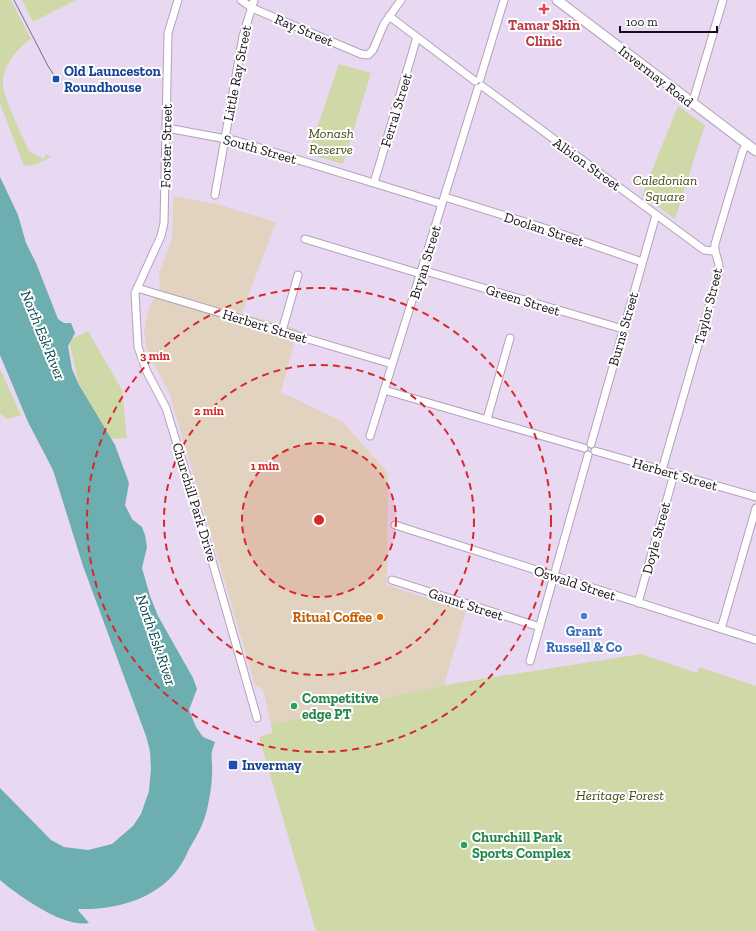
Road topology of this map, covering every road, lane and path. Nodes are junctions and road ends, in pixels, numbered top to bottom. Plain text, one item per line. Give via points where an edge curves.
1 (178, 0) edge
2 (241, 0) edge
3 (254, 0) edge
4 (401, 0) edge
5 (504, 0) edge
6 (558, 0) edge
7 (723, 0) edge
8 (252, 8) junction
9 (389, 16) junction
10 (417, 37) junction
11 (479, 84) junction
12 (691, 102) junction
13 (167, 128) junction
14 (225, 139) junction
15 (747, 145) junction
16 (756, 151) edge
17 (374, 183) junction
18 (215, 195) dead end
19 (443, 201) junction
20 (656, 215) junction
21 (305, 239) dead end
22 (714, 251) junction
23 (642, 262) junction
24 (422, 272) junction
25 (298, 275) dead end
26 (137, 288) junction
27 (623, 329) junction
28 (282, 331) junction
29 (510, 338) dead end
30 (392, 364) junction
31 (384, 390) junction
32 (487, 420) junction
33 (370, 436) dead end
34 (590, 448) junction
35 (662, 470) junction
36 (674, 474) junction
37 (756, 497) edge
38 (756, 508) edge
39 (395, 525) dead end
40 (554, 576) junction
41 (392, 580) dead end
42 (638, 603) junction
43 (540, 627) junction
44 (721, 629) junction
45 (756, 640) edge
46 (530, 661) dead end
47 (257, 718) dead end

1 - 13 street, Forster Street via 168,33
2 - 8 street, Ray Street
3 - 8 street, Little Ray Street
4 - 9 street
5 - 11 street, Bryan Street
6 - 12 main road, Invermay Road
7 - 12 street
8 - 9 street, Ray Street via 368,55
8 - 14 street, Little Ray Street via 243,36
9 - 10 street, Albion Street
10 - 11 street, Albion Street
10 - 17 street, Ferral Street
11 - 19 street, Bryan Street
11 - 20 street, Albion Street
12 - 15 main road, Invermay Road
13 - 14 street, South Street
13 - 26 street, Forster Street via 164,223
14 - 17 street, South Street
14 - 18 street, Little Ray Street
15 - 16 main road, Invermay Road
15 - 22 street, Taylor Street via 743,150
17 - 19 street, South Street
19 - 23 street, Doolan Street via 547,229
19 - 24 street, Bryan Street
20 - 22 street, Albion Street via 704,250
20 - 23 street, Burns Street
21 - 24 street, Green Street
22 - 35 street, Taylor Street via 720,266 719,272
23 - 27 street, Burns Street
24 - 27 street, Green Street
24 - 30 street, Bryan Street
25 - 28 street
26 - 28 street, Herbert Street
26 - 47 street, Churchill Park Drive via 134,303 136,338 140,355 168,414
27 - 34 street, Burns Street
28 - 30 street, Herbert Street
29 - 32 street
30 - 31 street, Bryan Street
31 - 32 street, Herbert Street
31 - 33 street, Bryan Street
32 - 34 street, Herbert Street
34 - 35 street, Herbert Street
34 - 40 street via 584,452 588,455
35 - 36 street, Herbert Street
36 - 37 street, Herbert Street
36 - 42 street, Doyle Street
38 - 44 street
39 - 40 street, Oswald Street
40 - 42 street, Oswald Street
40 - 43 street
41 - 43 street, Gaunt Street
42 - 44 street, Oswald Street
43 - 46 street
44 - 45 street, Oswald Street

